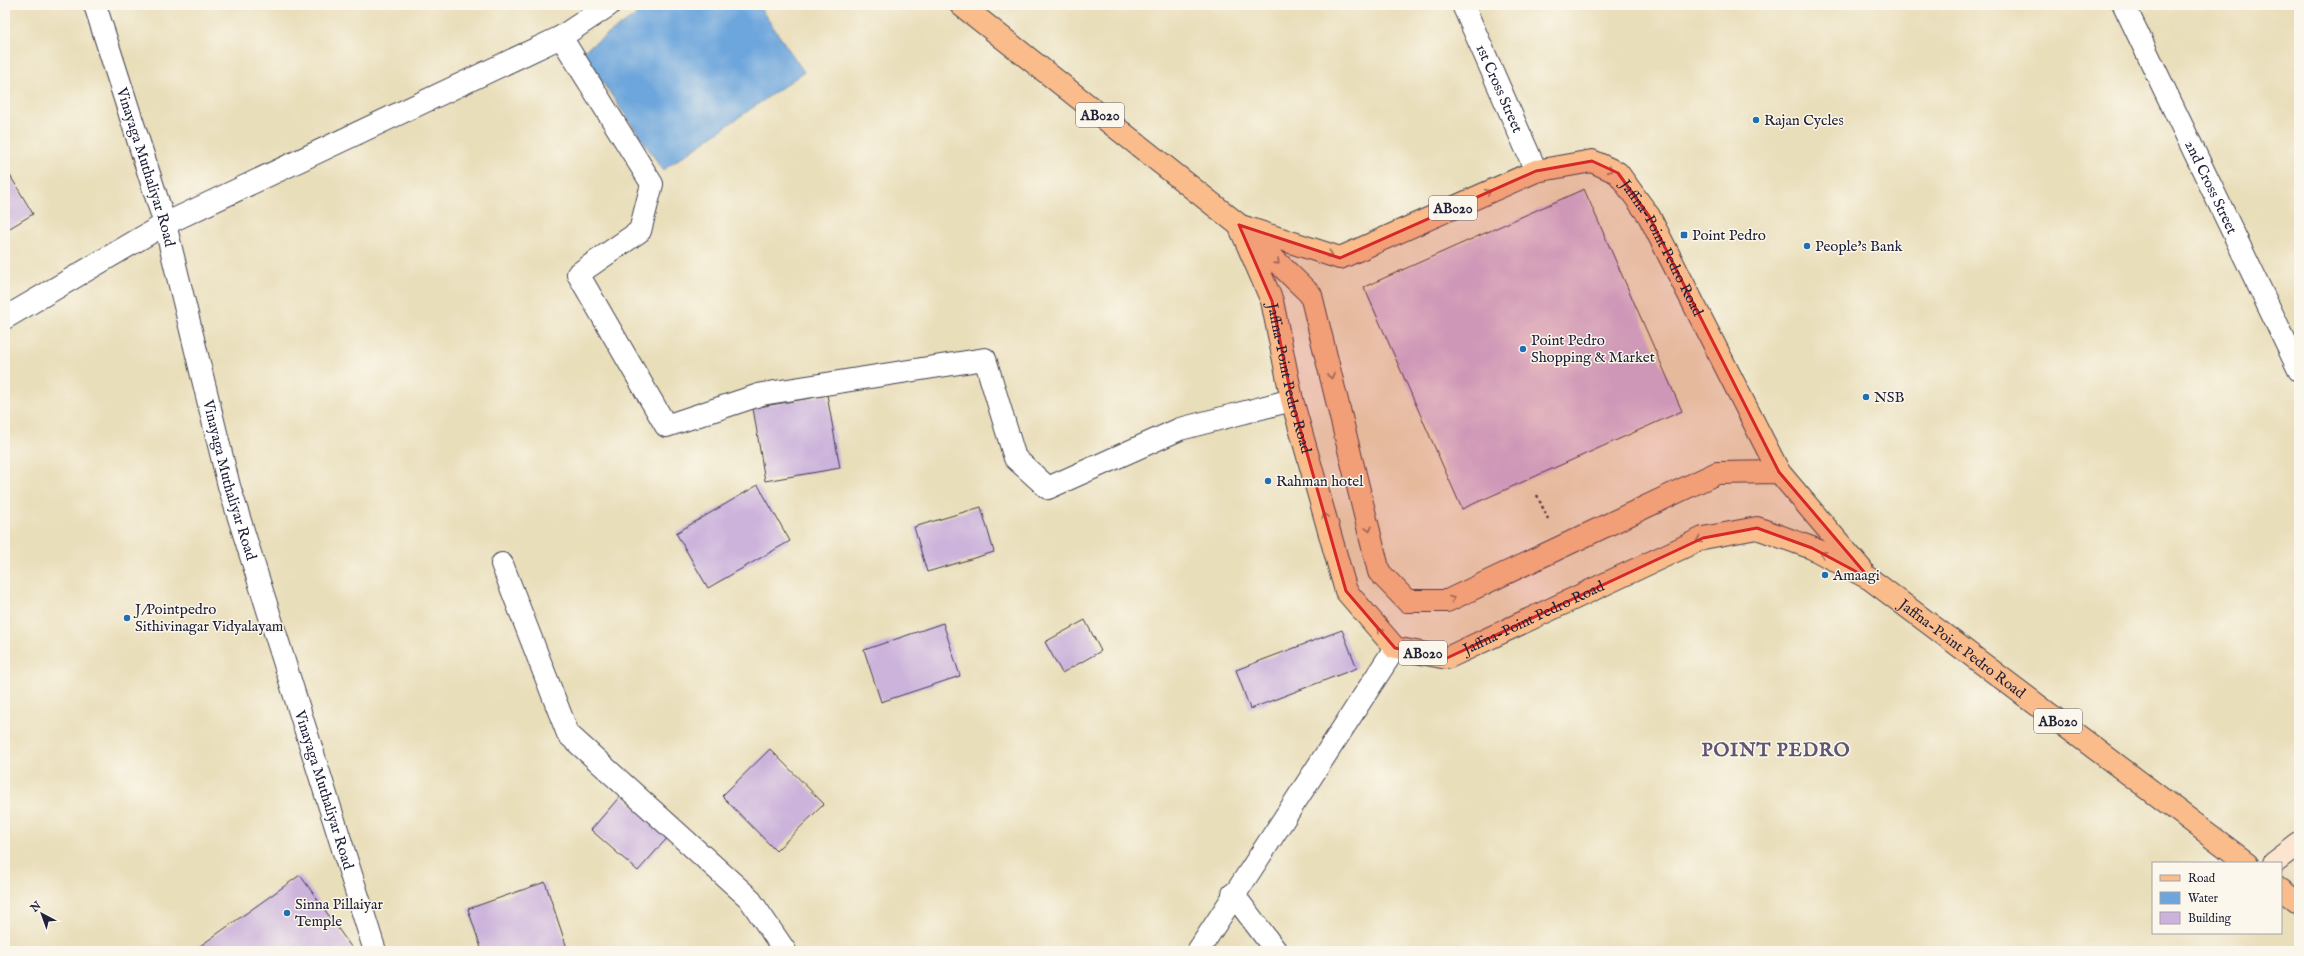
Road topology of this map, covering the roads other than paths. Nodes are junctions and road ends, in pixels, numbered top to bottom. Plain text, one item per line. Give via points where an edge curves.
1 (95, 5) edge
2 (609, 5) edge
3 (961, 5) edge
4 (1462, 5) edge
5 (2124, 5) edge
6 (560, 37) junction
7 (1536, 171) junction
8 (165, 224) junction
9 (1239, 225) junction
10 (5, 318) edge
11 (2299, 370) edge
12 (1292, 400) junction
13 (1779, 472) junction
14 (502, 564) dead end
15 (1870, 579) junction
16 (1395, 648) junction
17 (2299, 844) edge
18 (2246, 862) edge
19 (2275, 862) edge
20 (2282, 890) edge
21 (1233, 894) junction
22 (2299, 903) edge
23 (376, 951) edge
24 (785, 951) edge
25 (1198, 951) edge
26 (1276, 951) edge

1 - 8 street, Vinayaga Muthaliyar Road
2 - 6 street
3 - 9 main road, Jaffna-Point Pedro Road / AB020
4 - 7 street, 1st Cross Street
5 - 11 street, 2nd Cross Street
6 - 8 street
6 - 12 street via 652,184 640,231 578,274 666,426 762,394 985,359 1015,458 1048,488 1180,429
9 -> 7 main road, Jaffna-Point Pedro Road / AB020 via 1340,258
7 -> 13 main road, Jaffna-Point Pedro Road / AB020 via 1592,161 1618,173 1649,216
8 - 10 street
8 - 23 street, Vinayaga Muthaliyar Road via 229,486
9 - 12 main road, Jaffna-Point Pedro Road / AB020 via 1272,301
9 -> 13 main road, Jaffna-Point Pedro Road / AB020 via 1311,295 1379,572 1407,601 1447,601 1717,473
16 -> 12 main road, Jaffna-Point Pedro Road / AB020 via 1346,591
13 - 15 main road, Jaffna-Point Pedro Road / AB020
14 - 24 street via 568,734 749,898
15 -> 16 main road, Jaffna-Point Pedro Road / AB020 via 1812,548 1757,528 1702,538 1447,658
15 - 18 main road, Jaffna-Point Pedro Road / AB020
16 - 21 street
17 - 19 street
20 - 22 main road
21 - 25 street
21 - 26 street

